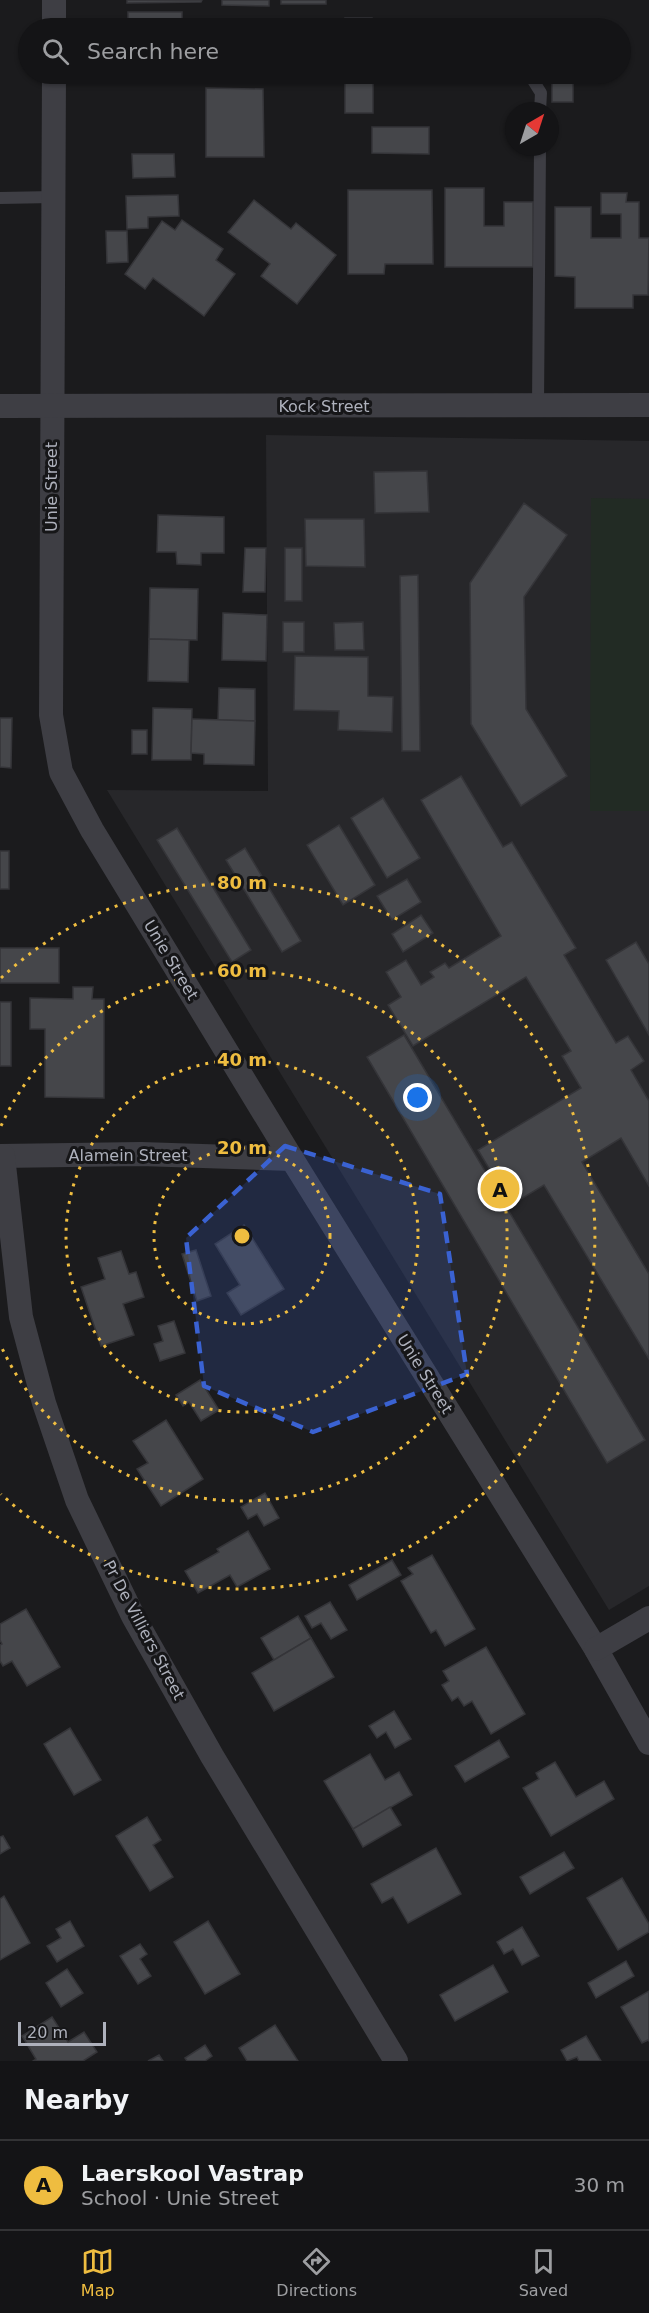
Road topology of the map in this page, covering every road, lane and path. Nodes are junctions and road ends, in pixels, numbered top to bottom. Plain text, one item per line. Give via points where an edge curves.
1 (54, 0) edge
2 (54, 18) edge
3 (54, 84) edge
4 (536, 84) edge
5 (540, 102) edge
6 (540, 156) edge
7 (53, 197) junction
8 (0, 198) edge
9 (538, 405) junction
10 (649, 405) edge
11 (0, 406) edge
12 (51, 406) junction
13 (2, 1156) edge
14 (292, 1159) junction
15 (649, 1618) edge
16 (596, 1649) junction
17 (649, 1743) edge
18 (396, 2061) edge

1 - 2 street
3 - 7 street, Unie Street
4 - 5 lane
6 - 9 lane
7 - 8 lane
7 - 12 street, Unie Street
9 - 10 street, Kock Street
9 - 12 street, Kock Street
11 - 12 street, Kock Street
12 - 14 street, Unie Street via 51,715 61,772 98,840
13 - 14 street, Alamein Street via 141,1154
13 - 18 street, Pr De Villiers Street via 21,1317 44,1403 77,1500 133,1616 212,1756
14 - 16 street, Unie Street
15 - 16 street
16 - 17 street, Unie Street

